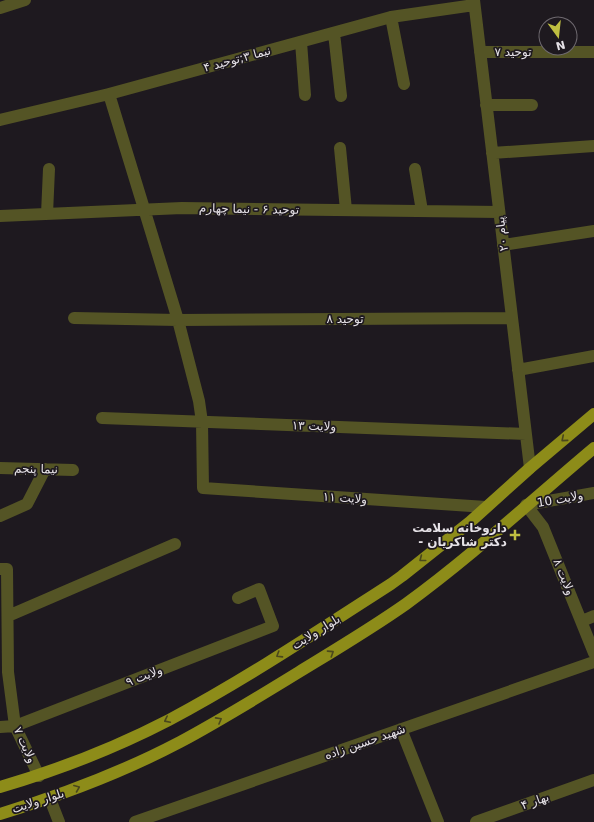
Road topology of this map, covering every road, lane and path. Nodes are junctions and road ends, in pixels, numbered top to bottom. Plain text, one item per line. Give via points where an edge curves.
1 (25, 0) edge
2 (474, 2) edge
3 (0, 8) edge
4 (391, 17) junction
5 (334, 33) junction
6 (301, 42) junction
7 (480, 52) junction
8 (594, 52) edge
9 (404, 84) dead end
10 (109, 94) junction
11 (305, 95) dead end
12 (340, 96) dead end
13 (532, 105) dead end
14 (486, 106) junction
15 (0, 120) edge
16 (594, 146) edge
17 (340, 148) dead end
18 (492, 153) junction
19 (49, 169) dead end
20 (415, 169) dead end
21 (145, 210) junction
22 (346, 210) junction
23 (422, 211) junction
24 (499, 212) junction
25 (47, 214) junction
26 (0, 216) edge
27 (594, 231) edge
28 (503, 245) junction
29 (74, 318) dead end
30 (512, 318) junction
31 (178, 320) junction
32 (594, 356) edge
33 (518, 370) junction
34 (594, 414) edge
35 (102, 418) dead end
36 (202, 422) junction
37 (526, 434) junction
38 (594, 448) edge
39 (0, 468) edge
40 (530, 468) junction
41 (45, 469) junction
42 (73, 470) dead end
43 (594, 493) edge
44 (526, 505) junction
45 (486, 507) junction
46 (0, 516) edge
47 (175, 544) dead end
48 (4, 569) edge
49 (238, 598) dead end
50 (8, 616) junction
51 (594, 616) edge
52 (582, 621) junction
53 (594, 653) edge
54 (594, 662) edge
55 (15, 726) junction
56 (0, 727) edge
57 (401, 729) junction
58 (39, 776) junction
59 (594, 780) edge
60 (0, 788) edge
61 (50, 799) junction
62 (0, 814) edge
63 (59, 822) edge
64 (135, 822) edge
65 (438, 822) edge
66 (476, 822) edge

1 - 3 street
2 - 4 street, نیما ۳;توحید ۴
2 - 7 street, پیام ۲۰
4 - 5 street, نیما ۳;توحید ۴
4 - 9 street
5 - 6 street, نیما ۳;توحید ۴
5 - 12 street
6 - 10 street, نیما ۳;توحید ۴
6 - 11 street
7 - 8 street, توحید ۷
7 - 14 street, پیام ۲۰
10 - 15 street, نیما ۳;توحید ۴
10 - 21 street
13 - 14 street
14 - 18 street, پیام ۲۰
16 - 18 street
17 - 22 street
18 - 24 street, پیام ۲۰
19 - 25 street
20 - 23 street
21 - 22 street, توحید ۶ - نیما چهارم
21 - 25 street, توحید ۶ - نیما چهارم
21 - 31 street
22 - 23 street, توحید ۶ - نیما چهارم
23 - 24 street, توحید ۶ - نیما چهارم
24 - 28 street, پیام ۲۰
25 - 26 street, توحید ۶ - نیما چهارم
27 - 28 street
28 - 30 street, پیام ۲۰
29 - 31 street, توحید ۸
30 - 31 street, توحید ۸
30 - 33 street, پیام ۲۰
31 - 36 street
32 - 33 street
33 - 37 street, پیام ۲۰
34 -> 40 main road, بلوار ولایت
35 - 36 street, ولایت ۱۳
36 - 37 street, ولایت ۱۳
36 - 45 street, ولایت ۱۱ via 203,488
37 - 40 street, پیام ۲۰
38 - 44 main road, بلوار ولایت
39 - 41 street, نیما پنجم
40 - 45 main road, بلوار ولایت
41 - 42 street, نیما پنجم
41 - 46 street via 27,504
43 - 44 street, ولایت 10
44 - 52 street, ولایت ۸ via 544,527
61 -> 44 main road, بلوار ولایت via 115,773 247,705 406,604 486,542
45 -> 58 main road, بلوار ولایت via 391,584 234,683 154,727
47 - 50 street
48 - 50 street, ولایت ۷
49 - 55 street, ولایت ۹ via 259,589 273,626
50 - 55 street, ولایت ۷ via 8,672
51 - 52 street
52 - 53 street, ولایت ۸
54 - 57 street, شهید حسین زاده
55 - 56 street, ولایت ۹
55 - 58 street, ولایت ۷
57 - 64 street, شهید حسین زاده
57 - 65 street
58 - 60 main road, بلوار ولایت
59 - 66 street, بهار ۴
61 - 62 main road, بلوار ولایت
61 - 63 street

